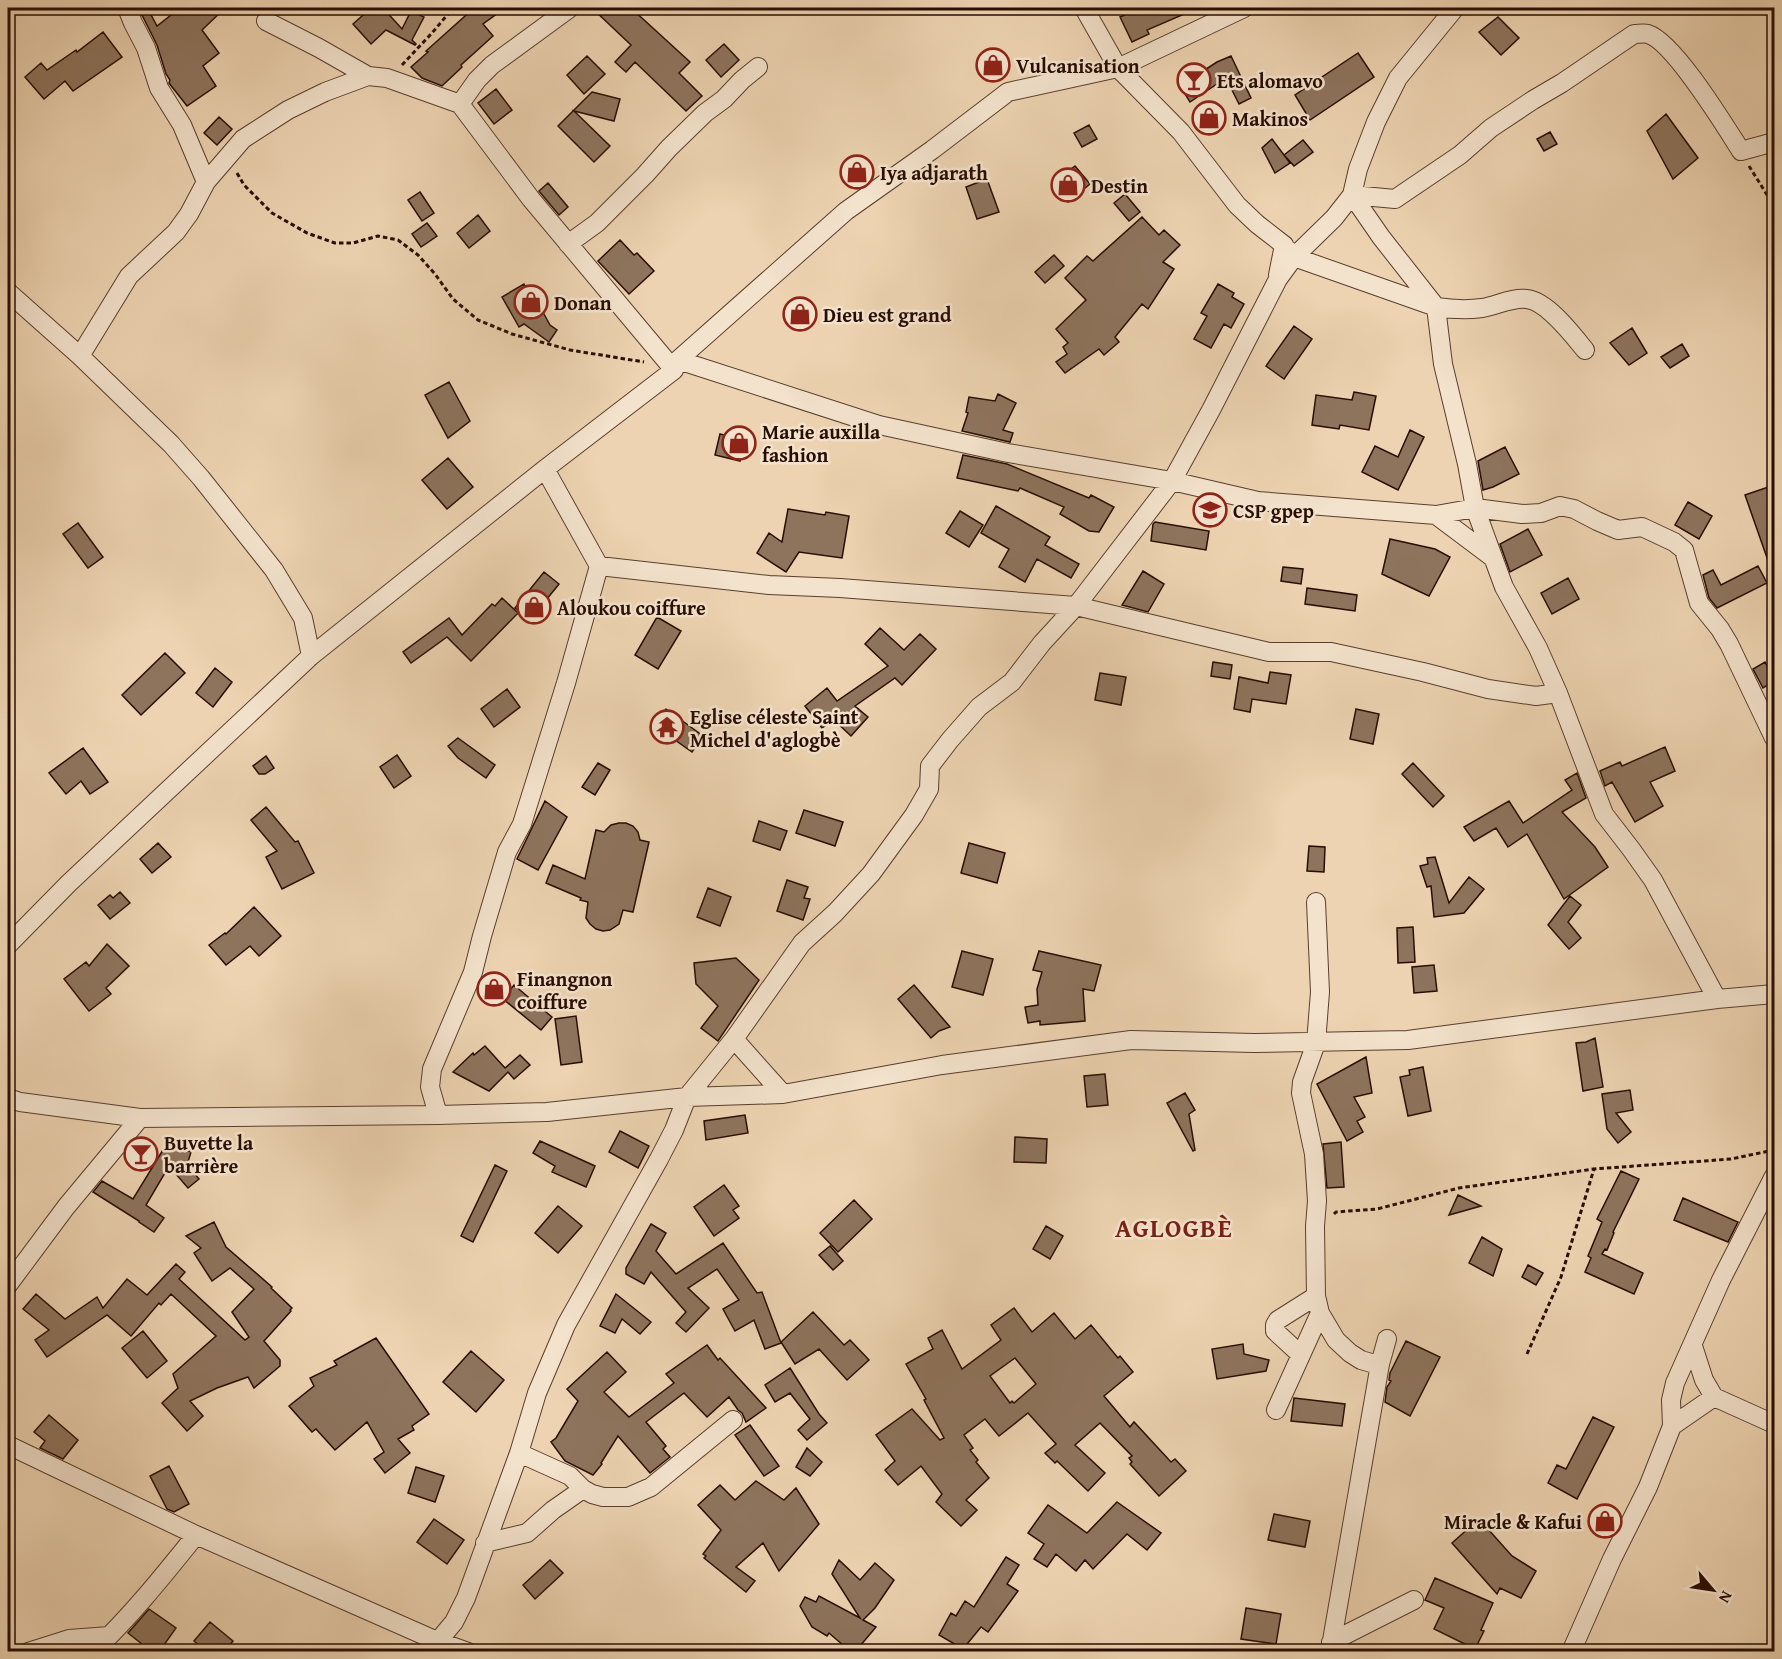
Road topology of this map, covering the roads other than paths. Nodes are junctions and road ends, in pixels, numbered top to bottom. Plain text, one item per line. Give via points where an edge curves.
1 (127, 8) edge
2 (570, 8) edge
3 (1084, 8) edge
4 (1244, 8) edge
5 (1455, 8) edge
6 (266, 21) dead end
7 (758, 67) dead end
8 (1118, 68) junction
9 (368, 76) junction
10 (460, 104) junction
11 (1774, 142) edge
12 (206, 182) junction
13 (1352, 195) junction
14 (568, 244) junction
15 (1289, 251) junction
16 (8, 292) edge
17 (1436, 307) junction
18 (1585, 350) dead end
19 (80, 356) junction
20 (674, 366) junction
21 (545, 469) junction
22 (1172, 481) junction
23 (1475, 508) junction
24 (1436, 515) junction
25 (1493, 557) junction
26 (598, 566) junction
27 (1076, 606) junction
28 (311, 656) junction
29 (1558, 693) junction
30 (1774, 738) edge
31 (1316, 902) dead end
32 (8, 945) edge
33 (1774, 994) edge
34 (1717, 999) junction
35 (734, 1039) junction
36 (1316, 1043) junction
37 (783, 1094) junction
38 (687, 1097) junction
39 (8, 1098) edge
40 (438, 1116) junction
41 (140, 1118) junction
42 (1774, 1176) edge
43 (8, 1285) edge
44 (1318, 1305) junction
45 (1387, 1340) dead end
46 (1693, 1347) junction
47 (1301, 1355) junction
48 (1380, 1364) junction
49 (1714, 1398) junction
50 (1276, 1410) dead end
51 (733, 1420) dead end
52 (1774, 1424) edge
53 (1671, 1426) junction
54 (8, 1445) edge
55 (519, 1453) junction
56 (583, 1489) junction
57 (196, 1535) junction
58 (485, 1543) junction
59 (1414, 1600) dead end
60 (109, 1636) junction
61 (433, 1646) edge
62 (1330, 1647) edge
63 (28, 1652) edge
64 (93, 1652) edge
65 (468, 1652) edge
66 (1571, 1652) edge

1 - 12 street via 159,88 182,125
2 - 10 street via 492,65
3 - 8 street
4 - 8 street
5 - 13 street via 1398,78 1376,122
6 - 9 street
7 - 14 street via 705,113 597,223
8 - 15 street via 1181,132 1237,205
8 - 20 street via 1008,92 846,211
9 - 10 street via 387,78
9 - 12 street via 288,110 243,139
10 - 14 street
11 - 13 street via 1741,151 1678,59 1658,39 1647,33 1634,34 1491,128 1460,155 1395,199
12 - 19 street via 176,232 129,276
13 - 15 street via 1334,218
13 - 17 street
14 - 20 street
15 - 17 street
15 - 22 street
16 - 19 street
17 - 18 street via 1482,308 1528,298 1566,327
17 - 23 street via 1443,364
19 - 28 street via 171,444 274,570 303,618
20 - 21 street
20 - 22 street via 879,424 1008,453
21 - 26 street
21 - 28 street
22 - 24 street via 1258,501
22 - 27 street
23 - 24 street
23 - 25 street
23 - 30 street via 1522,514 1560,506 1618,530 1642,527 1674,542 1684,550 1700,603 1729,644
24 - 25 street
25 - 29 street via 1504,587
26 - 27 street via 769,585
26 - 40 street via 522,824 507,852 473,972 432,1069 430,1087
27 - 29 street via 1269,652 1331,652 1488,689 1536,696
27 - 35 street via 1012,682 979,707 950,740 930,766 929,789 914,815 856,892 802,943
28 - 32 street
29 - 34 street via 1604,814 1653,880
31 - 36 street via 1320,993
33 - 34 street
34 - 36 street via 1408,1040
35 - 37 street
35 - 38 street
36 - 37 street via 1131,1040 942,1065
36 - 44 street via 1301,1093 1314,1154
37 - 38 street
38 - 40 street via 547,1112
38 - 55 street via 659,1159 566,1324 537,1393
39 - 41 street
40 - 41 street
41 - 43 street
42 - 46 street via 1721,1280
44 - 47 street
44 - 47 street via 1278,1320 1275,1325 1275,1331
44 - 48 street via 1336,1340 1361,1360
45 - 48 street
46 - 49 street
46 - 53 street via 1675,1383
47 - 50 street
48 - 62 street
49 - 52 street
49 - 53 street
51 - 56 street via 651,1487 628,1497 603,1497
53 - 66 street via 1648,1487
54 - 57 street
55 - 56 street via 570,1476
55 - 58 street
56 - 58 street via 526,1533
57 - 60 street
57 - 61 street
58 - 61 street via 454,1622
59 - 62 street
60 - 63 street via 69,1639
60 - 64 street
61 - 65 street

